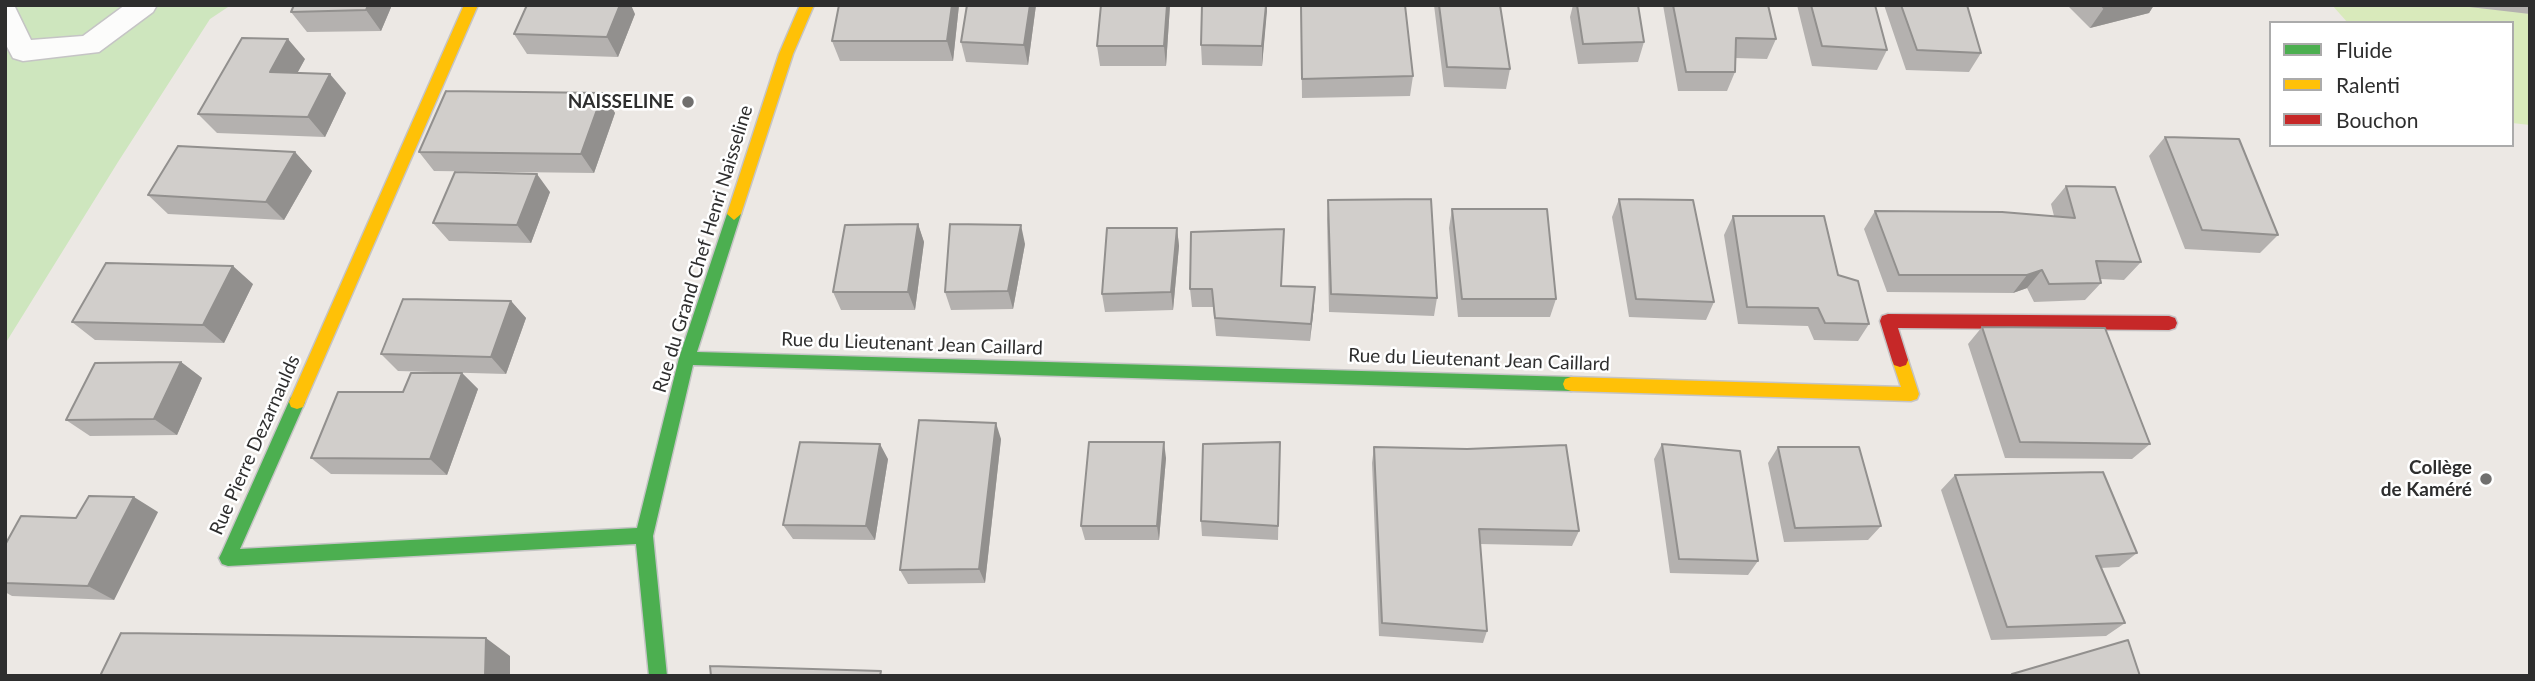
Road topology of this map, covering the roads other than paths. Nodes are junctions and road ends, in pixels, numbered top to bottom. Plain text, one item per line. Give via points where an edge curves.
1 (13, 5) edge
2 (144, 5) edge
3 (471, 5) edge
4 (807, 5) edge
5 (5, 13) edge
6 (2169, 323) dead end
7 (687, 358) junction
8 (644, 536) junction
9 (658, 676) edge

1 - 5 lane
2 - 5 lane via 89,45 23,51
3 - 8 street, Rue Pierre Dezarnaulds via 228,558
4 - 7 street, Rue du Grand Chef Henri Naisseline via 786,54
6 - 7 street, Rue du Lieutenant Jean Caillard via 1888,321 1911,394
7 - 8 street, Rue du Grand Chef Henri Naisseline
8 - 9 street, Rue du Grand Chef Henri Naisseline

